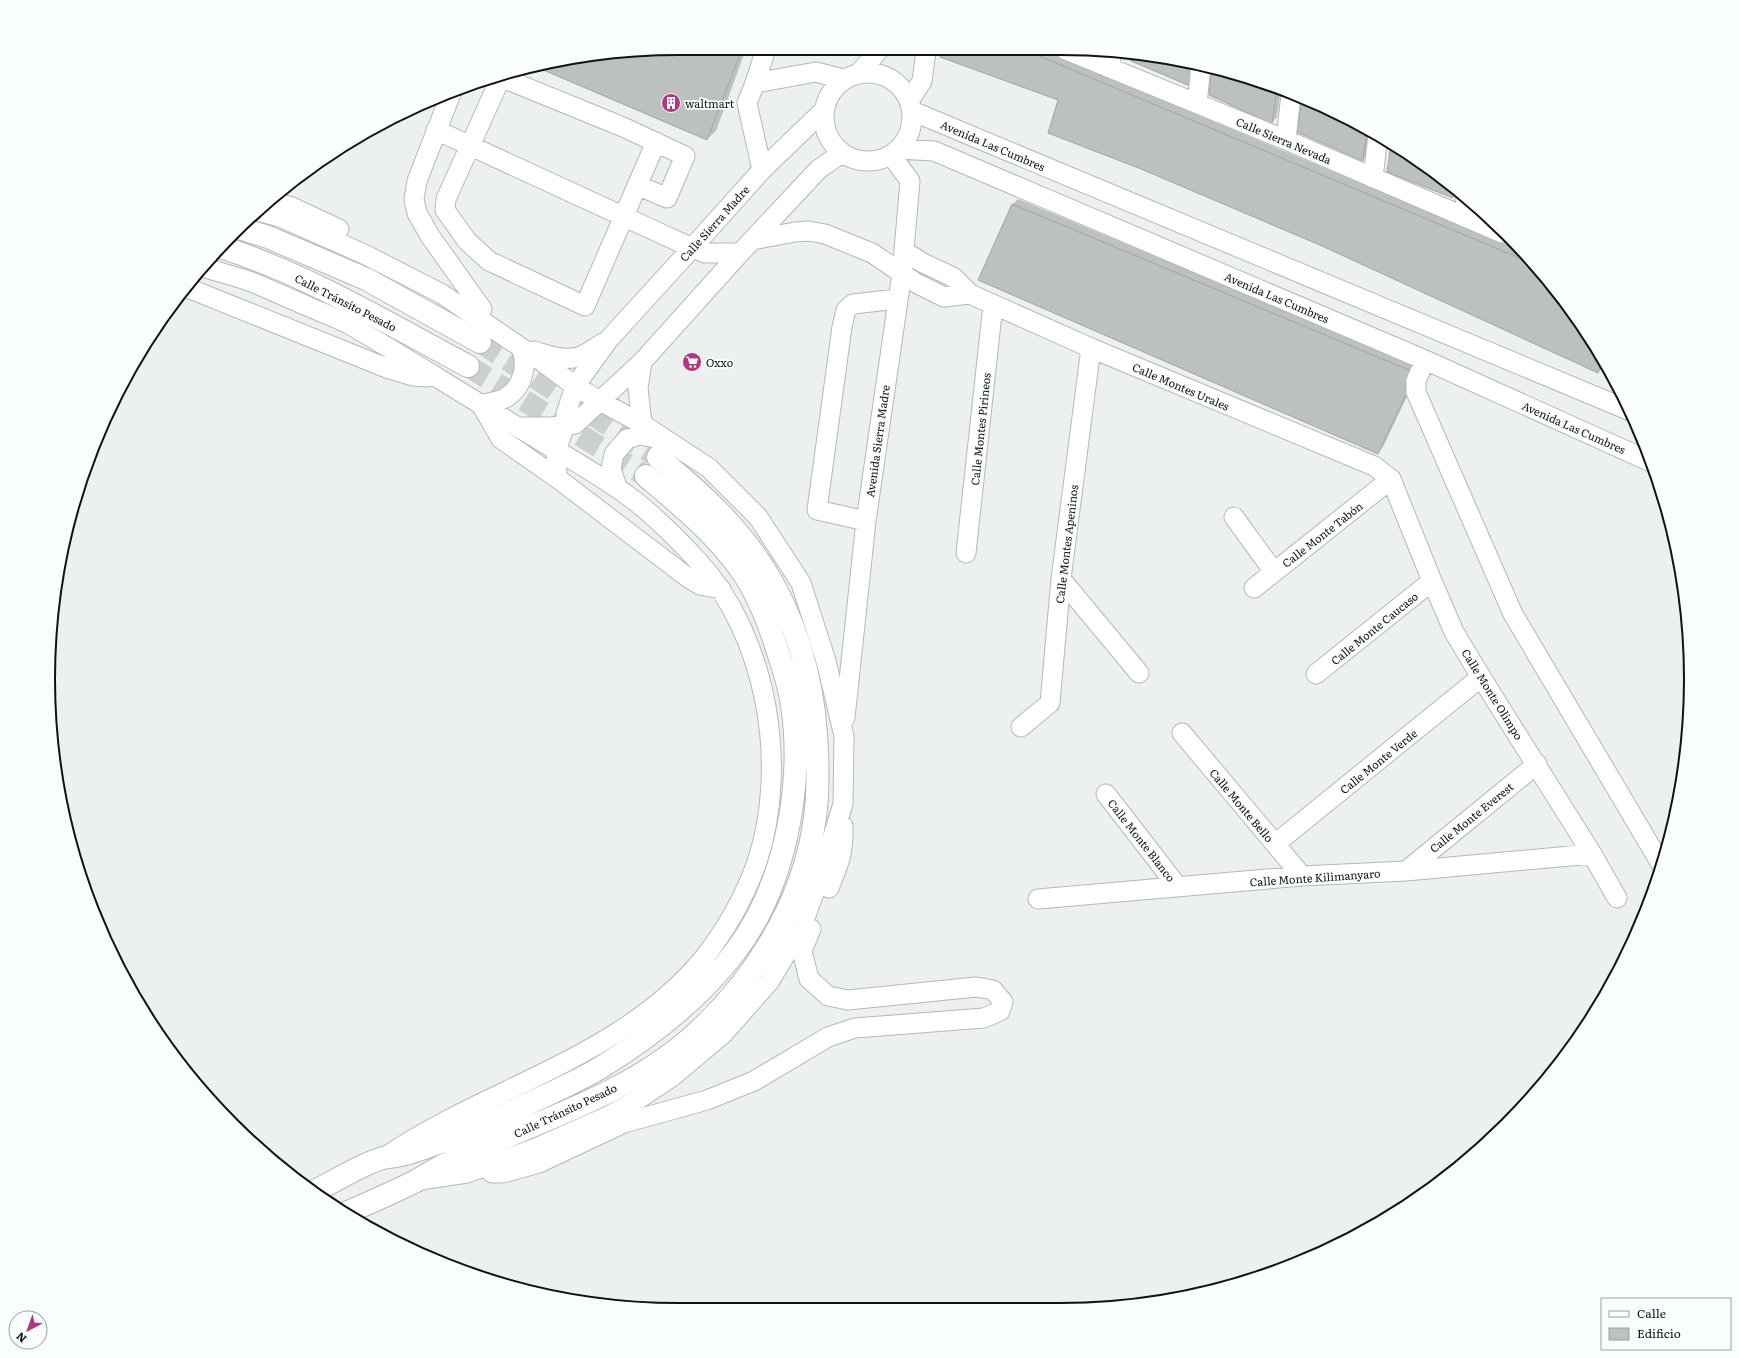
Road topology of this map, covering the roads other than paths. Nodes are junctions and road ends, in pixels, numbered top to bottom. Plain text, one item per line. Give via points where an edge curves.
1 (765, 55) edge
2 (874, 55) edge
3 (925, 55) edge
4 (1091, 56) edge
5 (1110, 60) edge
6 (1200, 71) edge
7 (851, 76) junction
8 (507, 79) edge
9 (497, 82) edge
10 (755, 82) junction
11 (449, 99) edge
12 (1291, 99) edge
13 (1197, 104) junction
14 (911, 106) junction
15 (823, 111) junction
16 (436, 130) junction
17 (1286, 140) junction
18 (656, 142) junction
19 (1377, 142) edge
20 (470, 146) junction
21 (895, 152) junction
22 (842, 153) junction
23 (762, 170) junction
24 (1373, 178) junction
25 (637, 185) junction
26 (276, 203) edge
27 (1465, 208) edge
28 (265, 212) edge
29 (623, 216) junction
30 (1479, 217) edge
31 (246, 230) edge
32 (746, 247) junction
33 (692, 248) junction
34 (228, 249) edge
35 (904, 251) junction
36 (209, 269) edge
37 (902, 273) junction
38 (192, 290) edge
39 (970, 294) junction
40 (898, 299) junction
41 (994, 305) junction
42 (482, 309) junction
43 (502, 334) junction
44 (609, 339) junction
45 (480, 342) tunnel mouth
46 (521, 348) junction
47 (1090, 348) junction
48 (1425, 360) junction
49 (642, 362) junction
50 (468, 366) tunnel mouth
51 (434, 377) junction
52 (575, 386) junction
53 (600, 401) junction
54 (481, 405) junction
55 (1622, 407) edge
56 (642, 424) junction
57 (565, 426) junction
58 (517, 427) junction
59 (662, 449) junction
60 (556, 450) junction
61 (1644, 459) edge
62 (646, 476) tunnel mouth
63 (557, 478) junction
64 (1391, 479) junction
65 (617, 487) junction
66 (1234, 517) dead end
67 (866, 521) junction
68 (966, 553) dead end
69 (1274, 572) junction
70 (1061, 579) junction
71 (1432, 581) junction
72 (1254, 588) dead end
73 (721, 589) junction
74 (1139, 673) dead end
75 (1316, 674) dead end
76 (1481, 677) junction
77 (1021, 727) dead end
78 (1182, 733) dead end
79 (843, 734) junction
80 (1537, 764) junction
81 (1106, 794) dead end
82 (843, 804) junction
83 (1275, 844) junction
84 (1592, 854) junction
85 (1658, 858) edge
86 (1406, 871) junction
87 (1302, 876) junction
88 (1178, 887) junction
89 (1617, 898) dead end
90 (1038, 899) dead end
91 (382, 1159) junction
92 (467, 1173) junction
93 (415, 1181) junction
94 (320, 1189) edge
95 (352, 1210) edge

1 - 10 street
2 - 7 street
3 - 14 street via 922,81
4 - 5 street, Calle Sierra Nevada
5 - 13 street, Calle Sierra Nevada
6 - 13 street
7 - 10 street via 816,72
7 - 14 street via 880,74 898,84
7 - 15 street via 835,86 827,97
8 - 18 street
9 - 20 street
10 - 23 street via 747,103
11 - 16 street
12 - 17 street
13 - 17 street, Calle Sierra Nevada
14 - 21 street via 912,125 907,138
14 - 55 street, Avenida Las Cumbres
15 - 22 street via 824,127 830,142
15 - 23 street, Calle Sierra Madre
16 - 20 street
16 - 42 street via 417,181 414,199 417,213 430,236
17 - 24 street, Calle Sierra Nevada
18 - 25 street
18 - 25 street via 685,156 667,198
19 - 24 street
20 - 29 street
20 - 29 street via 446,199 445,210 466,241 489,261 585,306
21 - 22 street via 875,161 858,160
21 - 35 street, Avenida Sierra Madre via 910,181
21 - 48 street, Avenida Las Cumbres via 934,151
22 - 32 street via 819,169
23 - 33 street, Calle Sierra Madre
24 - 27 street, Calle Sierra Nevada
25 - 29 street
26 - 42 street via 292,207 349,233
27 - 30 street, Calle Sierra Nevada
28 - 43 street via 366,255 442,294
29 - 33 street
31 - 45 main road via 366,279
32 - 33 street via 705,253
32 - 37 street via 795,232 825,234 872,252
32 - 49 street
33 - 44 street, Calle Sierra Madre
34 - 50 main road, Calle Tránsito Pesado via 251,256 326,289
35 - 37 street, Avenida Sierra Madre
35 - 39 street, Calle Montes Urales via 953,277
36 - 51 street via 248,280 349,325
37 - 39 street via 944,297
37 - 40 street, Avenida Sierra Madre
38 - 51 street via 389,369 413,376
39 - 41 street, Calle Montes Urales
40 - 67 street, Avenida Sierra Madre
40 - 67 street via 853,304 846,310 842,327 817,510
41 - 47 street, Calle Montes Urales
41 - 68 street, Calle Montes Pirineos
42 - 43 street
43 - 46 street
44 - 46 street via 574,358
44 - 52 street
46 - 52 street
46 - 54 street via 525,357 524,374 515,389 504,399
47 - 64 street, Calle Montes Urales via 1374,466
47 - 70 street, Calle Montes Apeninos
48 - 61 street, Avenida Las Cumbres
48 - 85 street via 1416,381 1416,392 1513,614
49 - 53 street
49 - 56 street via 638,388
51 - 54 street
52 - 53 street
52 - 57 street
53 - 56 street
53 - 57 street via 575,424
54 - 58 street
54 - 63 street via 501,439
56 - 59 street
57 - 58 street
57 - 60 street
58 - 60 street
59 - 65 street via 639,435 627,439 614,454 611,469
59 - 79 street via 709,468 758,517 801,583 826,661
59 - 93 main road, Calle Tránsito Pesado via 735,528 762,565 777,591 805,661 811,688 817,749 817,800 814,826 802,870 780,927 747,978 691,1037 638,1075 599,1096 455,1159
60 - 63 street
60 - 65 street
62 - 91 main road, Calle Tránsito Pesado via 698,520 720,542 742,572 766,617 780,659 792,704 796,753 790,818 775,876 750,931 736,951 711,981 663,1026 601,1068 510,1112 443,1141 407,1154
63 - 73 street via 687,577 700,585
64 - 69 street, Calle Monte Tabón
64 - 71 street, Calle Monte Olimpo
65 - 73 street via 680,542
66 - 69 street
67 - 79 street, Avenida Sierra Madre
69 - 72 street, Calle Monte Tabón
70 - 74 street
70 - 77 street, Calle Montes Apeninos via 1050,703
71 - 75 street, Calle Monte Caucaso
71 - 76 street, Calle Monte Olimpo via 1454,632
73 - 91 street via 738,618 760,680 771,754 764,834 757,862 731,916 704,958 671,993 620,1031 585,1052 412,1138
76 - 80 street, Calle Monte Olimpo
76 - 83 street, Calle Monte Verde
78 - 83 street, Calle Monte Bello
79 - 82 street
80 - 84 street, Calle Monte Olimpo
80 - 86 street, Calle Monte Everest
81 - 88 street, Calle Monte Blanco
82 - 92 street via 801,929 769,982 723,1034 673,1076 637,1100 576,1131
82 - 92 street via 842,857 802,951 809,979 828,996 848,1000 976,987 993,990 1003,1002 1000,1011 984,1018 855,1028 828,1037 754,1081 707,1100 624,1123 539,1163 503,1173
83 - 87 street, Calle Monte Bello
84 - 86 street, Calle Monte Kilimanyaro
84 - 89 street, Calle Monte Olimpo
86 - 87 street, Calle Monte Kilimanyaro
87 - 88 street, Calle Monte Kilimanyaro
88 - 90 street, Calle Monte Kilimanyaro
91 - 94 main road, Calle Tránsito Pesado
92 - 93 street
93 - 95 main road, Calle Tránsito Pesado

